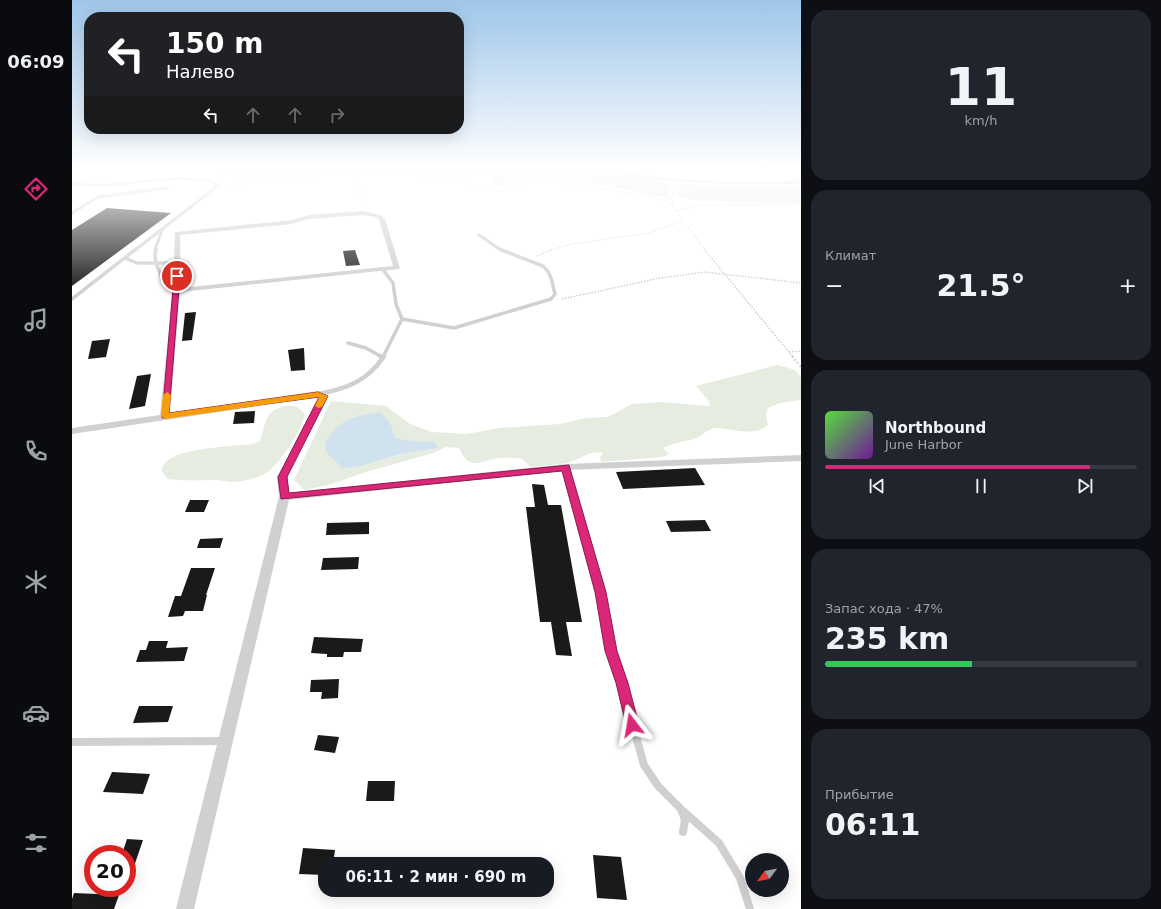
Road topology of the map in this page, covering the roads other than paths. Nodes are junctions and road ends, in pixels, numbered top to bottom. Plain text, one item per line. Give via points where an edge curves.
1 (189, 209) edge
2 (163, 229) junction
3 (479, 235) dead end
4 (125, 258) junction
5 (158, 263) junction
6 (177, 263) junction
7 (384, 271) junction
8 (177, 290) junction
9 (72, 299) edge
10 (402, 318) junction
11 (348, 344) dead end
12 (383, 358) junction
13 (318, 394) junction
14 (165, 416) junction
15 (72, 431) edge
16 (801, 458) edge
17 (566, 467) junction
18 (284, 497) junction
19 (72, 742) edge
20 (225, 742) junction
21 (681, 809) junction
22 (683, 832) dead end
23 (185, 909) edge
24 (750, 909) edge

1 - 2 lane
2 - 4 lane
2 - 5 lane via 154,254
3 - 10 lane via 509,254 531,259 542,266 550,275 555,294 552,299 454,328
4 - 5 lane via 137,263
4 - 9 lane
5 - 6 lane
5 - 8 lane via 168,288
6 - 7 street via 177,233 363,213 378,216 384,222 397,268
6 - 8 street
7 - 8 street
7 - 10 lane via 393,283 396,304
8 - 14 street
10 - 12 lane
11 - 12 lane via 360,345
12 - 13 lane via 375,370 363,380
13 - 14 street
13 - 18 street via 324,396 282,477
14 - 15 street
16 - 17 street
17 - 18 street
17 - 21 lane via 601,592 611,651 644,765 658,786
18 - 20 street
19 - 20 lane
20 - 23 street
21 - 22 lane via 685,820
21 - 24 lane via 719,843 740,878

